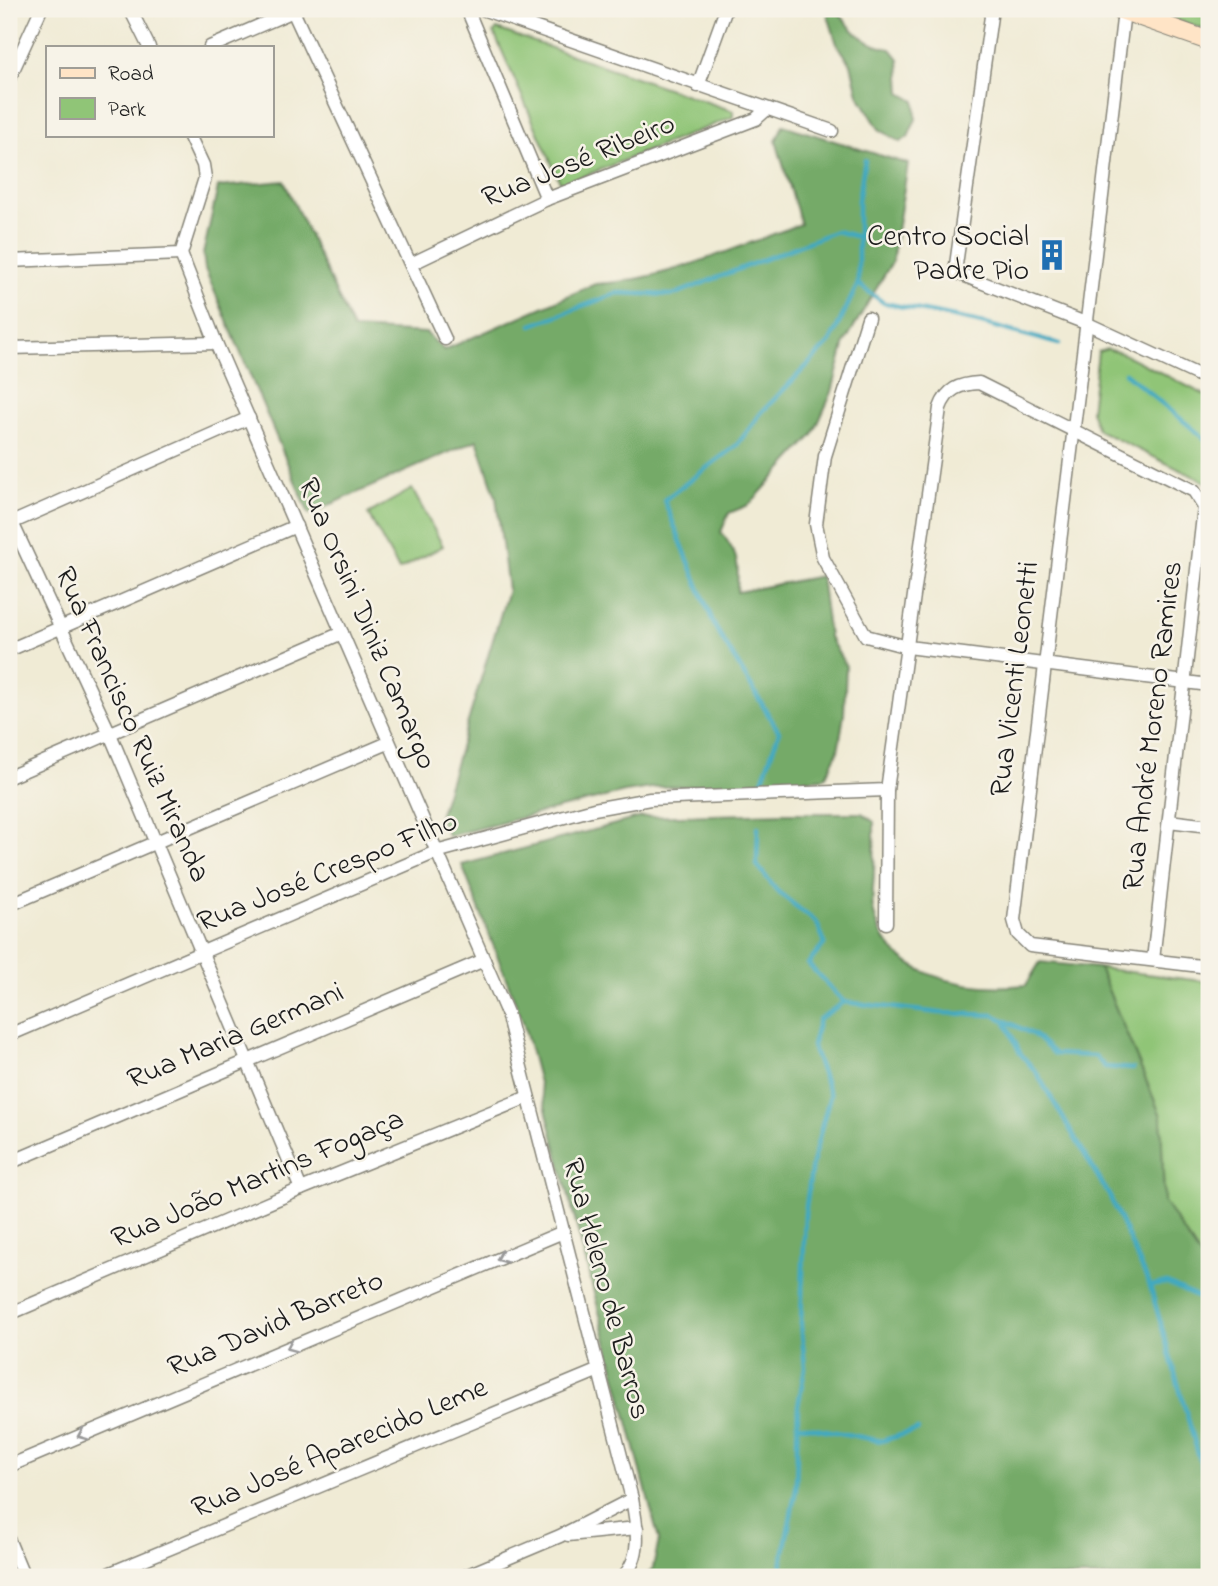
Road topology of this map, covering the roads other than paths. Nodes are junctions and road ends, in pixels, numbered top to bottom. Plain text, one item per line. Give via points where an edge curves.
1 (41, 9) edge
2 (130, 9) edge
3 (467, 9) edge
4 (482, 9) edge
5 (726, 9) edge
6 (992, 9) edge
7 (295, 10) edge
8 (1130, 11) edge
9 (1209, 41) edge
10 (148, 46) edge
11 (212, 46) edge
12 (9, 79) edge
13 (698, 86) junction
14 (766, 110) junction
15 (832, 131) dead end
16 (189, 136) edge
17 (548, 199) junction
18 (181, 254) junction
19 (9, 261) edge
20 (411, 264) junction
21 (867, 318) dead end
22 (1088, 324) junction
23 (445, 339) dead end
24 (216, 342) junction
25 (9, 348) edge
26 (1209, 380) edge
27 (249, 418) junction
28 (1074, 430) junction
29 (10, 521) edge
30 (296, 526) junction
31 (1205, 548) edge
32 (63, 627) junction
33 (342, 633) junction
34 (908, 647) junction
35 (9, 650) edge
36 (1043, 664) junction
37 (1184, 682) junction
38 (1209, 685) edge
39 (110, 734) junction
40 (388, 743) junction
41 (9, 777) edge
42 (887, 790) junction
43 (1169, 821) junction
44 (1209, 825) edge
45 (156, 842) junction
46 (436, 852) junction
47 (9, 905) edge
48 (886, 923) dead end
49 (201, 952) junction
50 (484, 960) junction
51 (1153, 960) junction
52 (1209, 967) edge
53 (507, 1013) joint
54 (9, 1035) edge
55 (248, 1061) junction
56 (528, 1097) junction
57 (9, 1163) edge
58 (301, 1189) junction
59 (564, 1232) junction
60 (9, 1314) edge
61 (599, 1370) junction
62 (9, 1466) edge
63 (632, 1499) junction
64 (637, 1528) junction
65 (561, 1536) junction
66 (9, 1541) edge
67 (24, 1577) edge
68 (101, 1577) edge
69 (463, 1577) edge
70 (623, 1577) edge

1 - 12 street
2 - 10 street
3 - 17 street
4 - 13 street
5 - 13 street
6 - 22 street via 955,272
7 - 11 street
7 - 20 street
8 - 9 main road
8 - 22 street, Rua Vicenti Leonetti
13 - 14 street
14 - 15 street
14 - 17 street, Rua José Ribeiro via 756,119
16 - 18 street via 205,178
17 - 20 street, Rua José Ribeiro
18 - 19 street
18 - 24 street, Rua Orsini Diniz Camargo
20 - 23 street
21 - 34 street via 825,456 816,524 823,558 862,630 877,641
22 - 26 street
22 - 28 street, Rua Vicenti Leonetti
24 - 25 street
24 - 27 street, Rua Orsini Diniz Camargo
27 - 29 street
27 - 30 street, Rua Orsini Diniz Camargo
28 - 31 street, Rua André Moreno Ramires via 1194,491 1204,507
28 - 34 street via 979,383 952,388 940,408
28 - 36 street, Rua Vicenti Leonetti
29 - 32 street, Rua Francisco Ruiz Miranda
30 - 32 street
30 - 33 street, Rua Orsini Diniz Camargo
31 - 37 street, Rua André Moreno Ramires
32 - 35 street
32 - 39 street, Rua Francisco Ruiz Miranda
33 - 39 street
33 - 40 street, Rua Orsini Diniz Camargo
34 - 36 street
34 - 42 street
36 - 37 street
36 - 51 street, Rua Vicenti Leonetti via 1014,920 1018,934 1030,946
37 - 38 street
37 - 43 street, Rua André Moreno Ramires
39 - 41 street
39 - 45 street, Rua Francisco Ruiz Miranda
40 - 45 street
40 - 46 street, Rua Orsini Diniz Camargo
42 - 46 street, Rua José Crespo Filho via 650,799 594,809
42 - 48 street
43 - 44 street
43 - 51 street, Rua André Moreno Ramires
45 - 47 street
45 - 49 street, Rua Francisco Ruiz Miranda
46 - 49 street, Rua José Crespo Filho
46 - 50 street, Rua Orsini Diniz Camargo
49 - 54 street, Rua José Crespo Filho
49 - 55 street, Rua Francisco Ruiz Miranda
50 - 53 street, Rua Orsini Diniz Camargo
50 - 55 street, Rua Maria Germani
51 - 52 street
53 - 56 street, Rua Heleno de Barros
55 - 57 street, Rua Maria Germani
55 - 58 street, Rua Francisco Ruiz Miranda
56 - 58 street, Rua João Martins Fogaça
56 - 59 street, Rua Heleno de Barros
58 - 60 street, Rua João Martins Fogaça
59 - 61 street, Rua Heleno de Barros
59 -> 62 street, Rua David Barreto
61 - 63 street, Rua Heleno de Barros
61 - 68 street, Rua José Aparecido Leme
63 - 64 street, Rua Heleno de Barros
63 - 65 street
64 - 65 street
64 - 70 street, Rua Heleno de Barros via 634,1560
65 - 69 street
66 - 67 street

